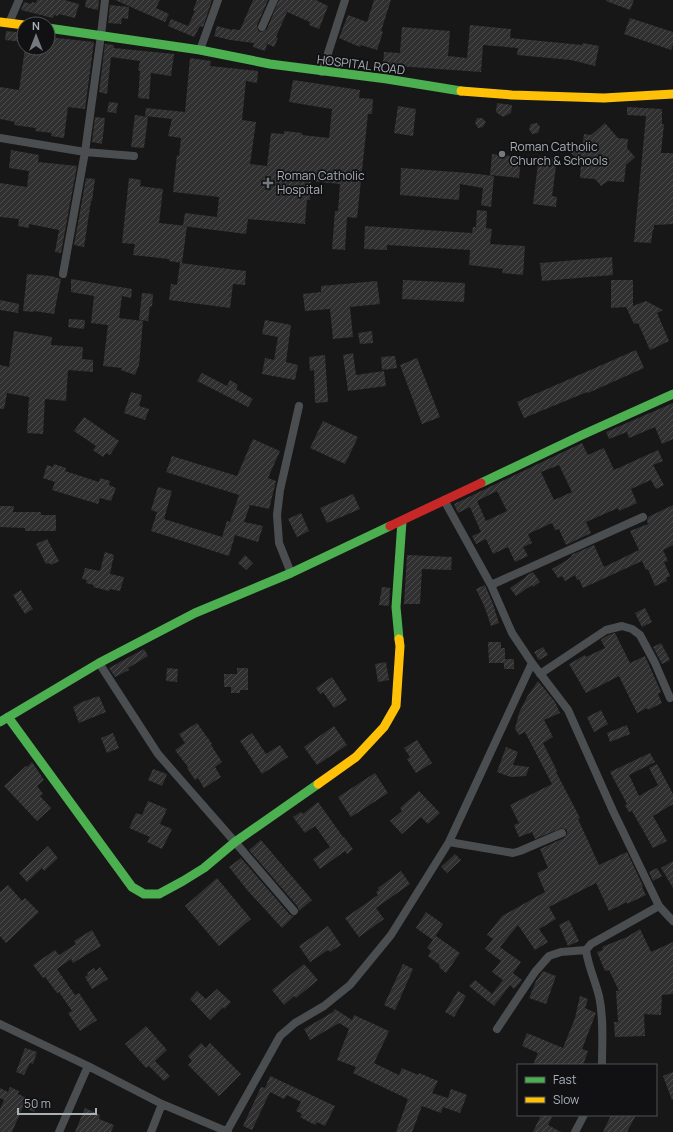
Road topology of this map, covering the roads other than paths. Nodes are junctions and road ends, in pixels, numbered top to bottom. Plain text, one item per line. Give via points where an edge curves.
1 (19, 0) edge
2 (105, 0) edge
3 (218, 0) edge
4 (274, 0) edge
5 (345, 0) edge
6 (4, 23) edge
7 (16, 24) edge
8 (262, 27) dead end
9 (56, 29) edge
10 (101, 35) junction
11 (200, 50) junction
12 (322, 72) junction
13 (673, 94) edge
14 (0, 138) edge
15 (85, 152) junction
16 (134, 156) dead end
17 (63, 274) dead end
18 (673, 394) edge
19 (299, 406) dead end
20 (444, 500) junction
21 (643, 517) dead end
22 (402, 521) junction
23 (291, 573) junction
24 (491, 585) junction
25 (99, 662) junction
26 (532, 663) junction
27 (540, 674) junction
28 (670, 698) dead end
29 (8, 717) junction
30 (0, 722) edge
31 (562, 833) dead end
32 (235, 842) junction
33 (449, 842) junction
34 (659, 906) junction
35 (294, 911) dead end
36 (673, 921) edge
37 (586, 950) junction
38 (0, 1024) edge
39 (497, 1029) dead end
40 (602, 1064) edge
41 (88, 1066) junction
42 (162, 1104) junction
43 (583, 1116) edge
44 (59, 1132) edge
45 (151, 1132) edge
46 (227, 1132) edge
47 (575, 1132) edge

1 - 6 street
2 - 10 street
3 - 11 street
4 - 8 street
5 - 12 street
6 - 7 street
9 - 10 street, HOSPITAL ROAD
10 - 11 street, HOSPITAL ROAD
10 - 15 street
11 - 12 street, HOSPITAL ROAD
12 - 13 street, HOSPITAL ROAD via 387,79 455,91 604,98
14 - 15 street
15 - 16 street
15 - 17 street
18 - 20 street
19 - 23 street via 277,514 279,543
20 - 22 street
20 - 24 street
21 - 24 street
22 - 23 street
22 - 32 street via 396,607 400,646 396,706 384,727 356,757
23 - 25 street via 195,613
24 - 26 street via 512,633
25 - 29 street
25 - 32 street via 158,754
26 - 27 street
26 - 33 street
27 - 28 street via 606,630 622,626 632,629 640,636
27 - 34 street via 568,710
29 - 30 street
29 - 32 street via 132,887 144,894 159,894 183,881 204,868
31 - 33 street via 513,853
32 - 35 street
33 - 46 street via 391,935 350,985 280,1036
34 - 36 street
34 - 37 street via 591,944
37 - 39 street via 561,952 549,956 535,972
37 - 40 street via 599,996
38 - 41 street
41 - 42 street
41 - 44 street
42 - 45 street
42 - 46 street
43 - 47 street

